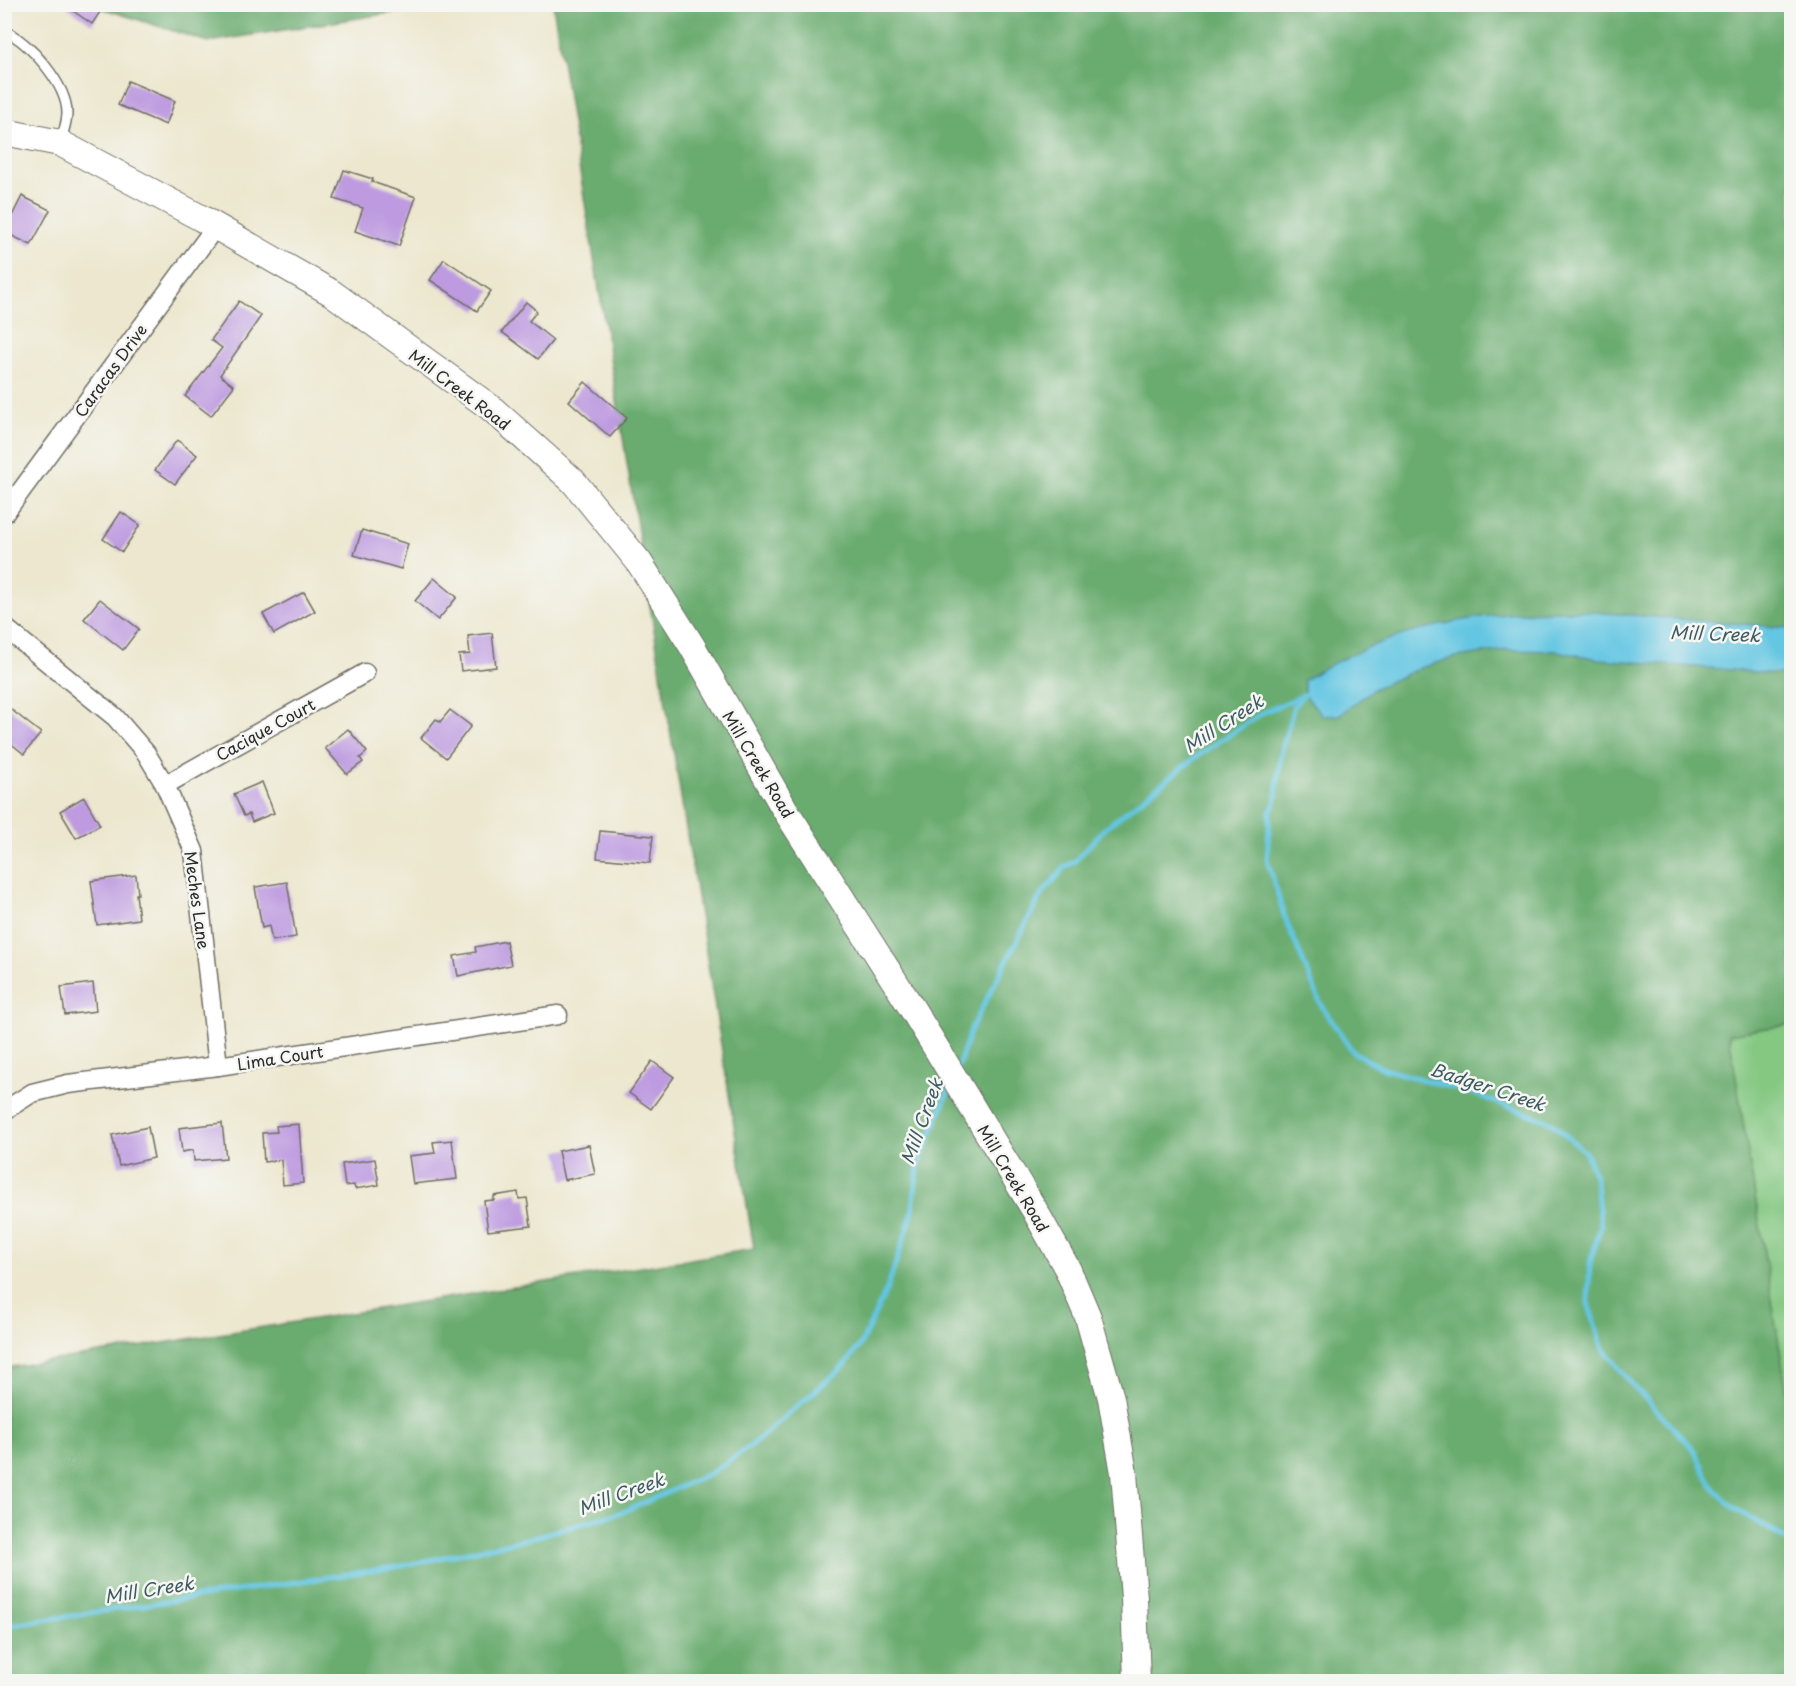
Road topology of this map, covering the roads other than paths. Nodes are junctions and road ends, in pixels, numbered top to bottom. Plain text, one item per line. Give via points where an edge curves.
1 (4, 31) edge
2 (4, 132) edge
3 (60, 143) junction
4 (216, 226) junction
5 (4, 514) edge
6 (4, 627) edge
7 (365, 672) dead end
8 (165, 785) junction
9 (558, 1015) dead end
10 (218, 1066) junction
11 (7, 1109) dead end
12 (1137, 1682) edge

1 - 3 lane via 32,51 62,90 67,113
2 - 3 street, Mill Creek Road
3 - 4 street, Mill Creek Road
4 - 5 street, Caracas Drive
4 - 12 street, Mill Creek Road via 332,293 491,408 573,481 639,562 665,602 784,808 860,924 1068,1270 1088,1317 1111,1398 1124,1473
6 - 8 street, Meches Lane via 115,717 146,753
7 - 8 street, Cacique Court
8 - 10 street, Meches Lane via 194,851
9 - 10 street, Lima Court
10 - 11 street, Lima Court via 68,1084 32,1093

